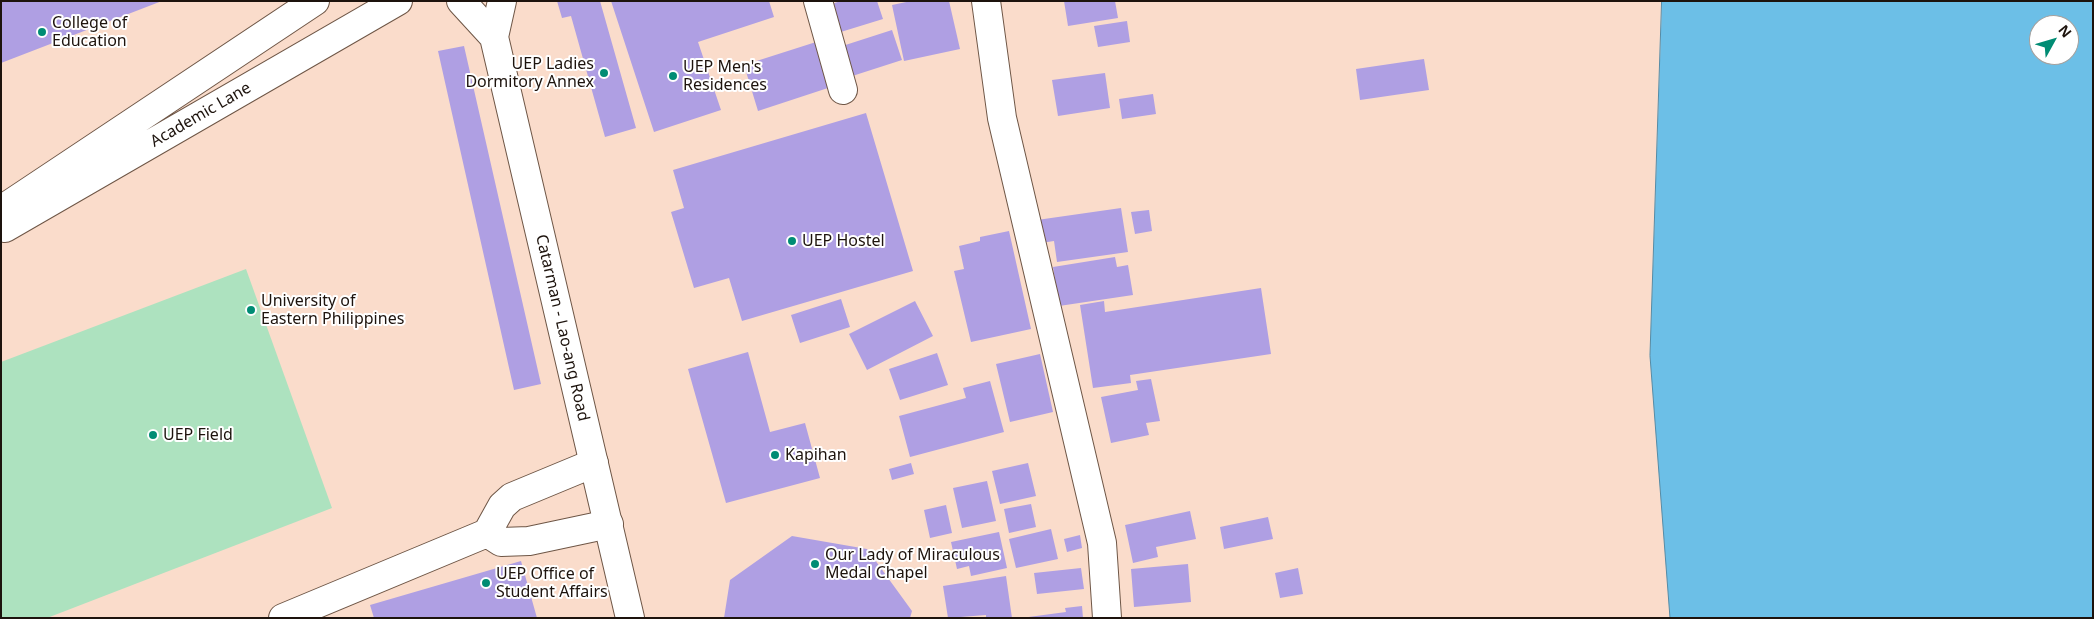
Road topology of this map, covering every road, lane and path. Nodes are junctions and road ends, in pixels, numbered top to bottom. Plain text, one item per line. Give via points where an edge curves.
1 (315, 1) edge
2 (398, 1) edge
3 (461, 1) edge
4 (502, 1) edge
5 (818, 1) edge
6 (986, 1) edge
7 (494, 38) junction
8 (843, 90) dead end
9 (126, 127) junction
10 (141, 150) junction
11 (2, 225) edge
12 (594, 463) junction
13 (609, 524) junction
14 (486, 533) junction
15 (283, 618) edge
16 (630, 618) edge
17 (1107, 618) edge

1 - 9 street, Academic Lane
2 - 10 street, Academic Lane
3 - 7 street, Catarman - Lao-ang Road
4 - 7 street, Catarman - Lao-ang Road
5 - 8 street
6 - 17 street via 1002,118 1102,543
7 - 12 street, Catarman - Lao-ang Road
9 - 10 street
9 - 11 street, Academic Lane
10 - 11 street, Academic Lane
12 - 13 street, Catarman - Lao-ang Road
12 - 14 street via 512,497 502,506
13 - 14 street via 529,541 501,542
13 - 16 street, Catarman - Lao-ang Road
14 - 15 street

